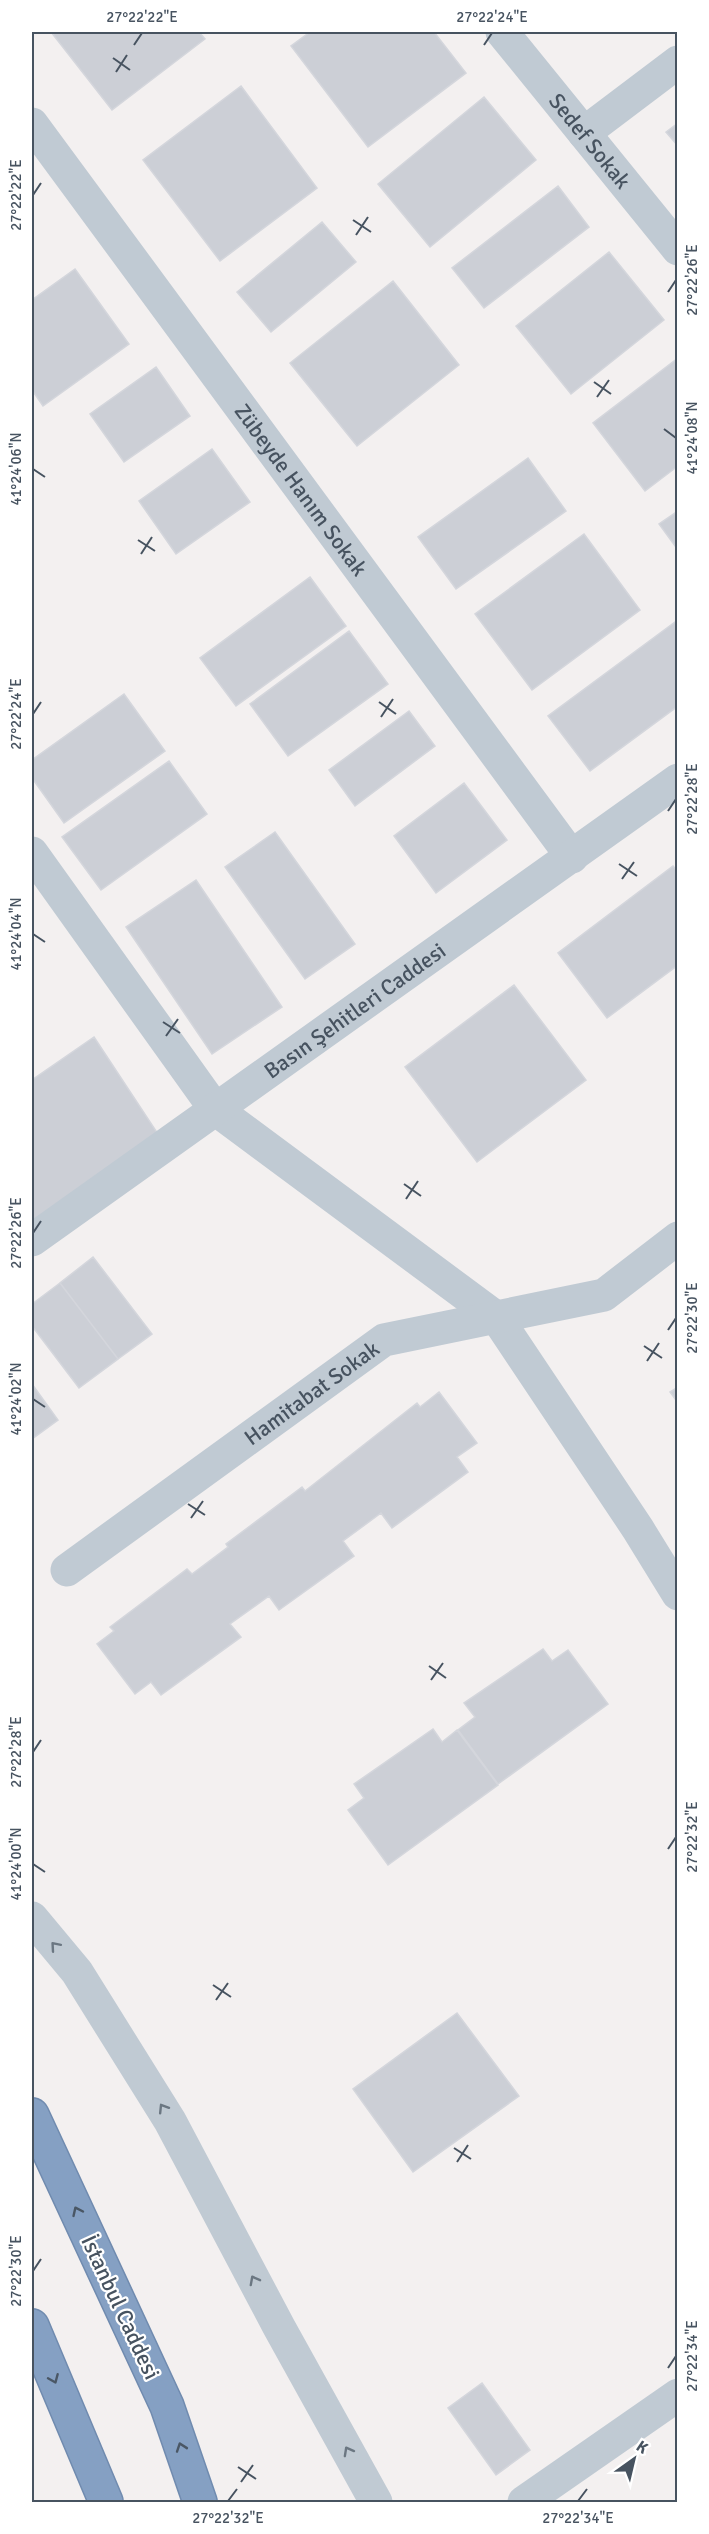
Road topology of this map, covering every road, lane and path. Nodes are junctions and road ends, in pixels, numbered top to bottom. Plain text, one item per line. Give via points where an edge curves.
1 (502, 32) edge
2 (678, 62) edge
3 (32, 124) edge
4 (584, 133) junction
5 (678, 249) edge
6 (678, 780) edge
7 (32, 853) edge
8 (572, 857) junction
9 (215, 1109) junction
10 (678, 1238) edge
11 (32, 1240) edge
12 (497, 1318) junction
13 (67, 1570) dead end
14 (678, 1594) edge
15 (32, 1918) edge
16 (32, 2115) edge
17 (32, 2326) edge
18 (678, 2395) edge
19 (106, 2502) edge
20 (200, 2502) edge
21 (376, 2502) edge
22 (524, 2502) edge

1 - 4 street, Sedef Sokak
2 - 4 street
3 - 8 street, Zübeyde Hanım Sokak
4 - 5 street, Sedef Sokak
6 - 8 street, Basın Şehitleri Caddesi
7 - 9 street
8 - 9 street, Basın Şehitleri Caddesi
9 - 11 street, Basın Şehitleri Caddesi
9 - 12 street
10 - 12 street, Hamitabat Sokak via 604,1296
12 - 13 street, Hamitabat Sokak via 384,1340
12 - 14 street
21 -> 15 street via 170,2121 77,1972
20 -> 16 highway, İstanbul Caddesi via 167,2406
17 -> 19 highway
18 - 22 street

